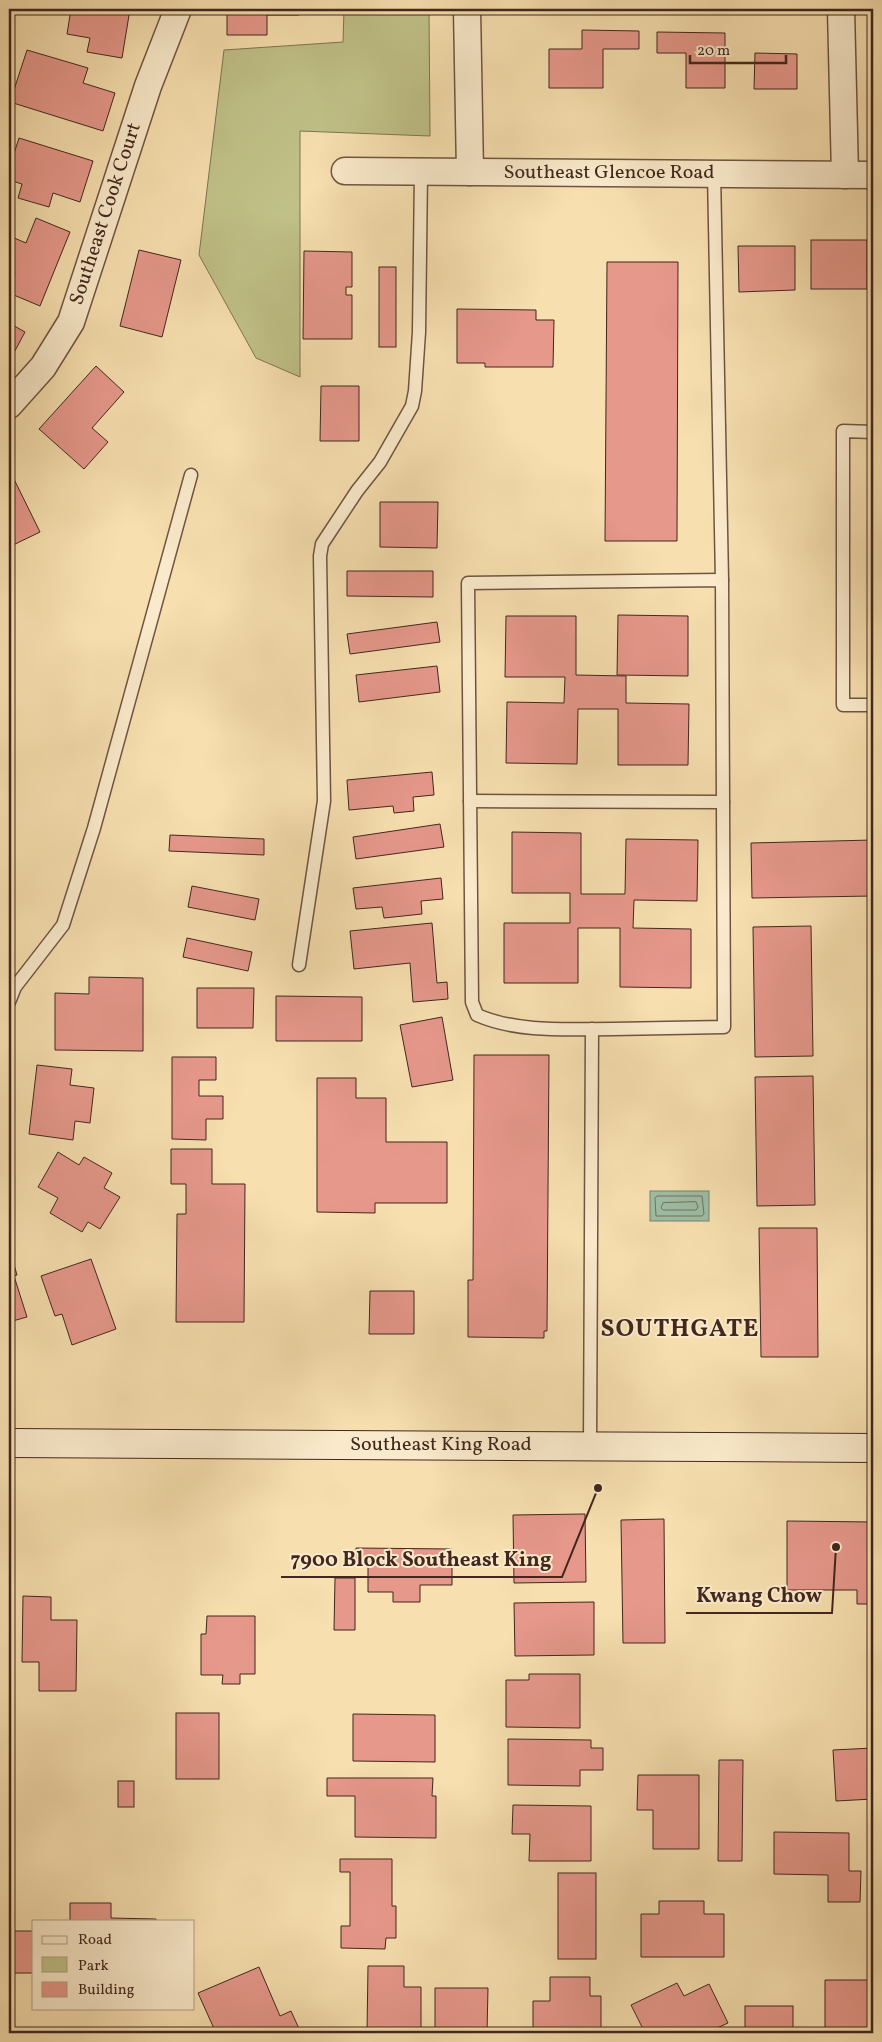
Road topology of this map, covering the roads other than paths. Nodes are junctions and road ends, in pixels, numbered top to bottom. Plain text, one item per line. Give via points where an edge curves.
1 (178, 9) edge
2 (467, 9) edge
3 (841, 9) edge
4 (345, 171) dead end
5 (421, 172) junction
6 (470, 172) junction
7 (714, 174) junction
8 (846, 175) junction
9 (873, 175) edge
10 (9, 405) edge
11 (873, 432) edge
12 (191, 475) dead end
13 (722, 580) junction
14 (873, 706) edge
15 (470, 801) junction
16 (723, 802) junction
17 (298, 965) dead end
18 (9, 1002) edge
19 (592, 1029) junction
20 (9, 1443) edge
21 (590, 1446) junction
22 (873, 1448) edge

1 - 10 street, Southeast Cook Court via 148,86 71,322 43,367
2 - 6 street
3 - 8 street
4 - 5 street, Southeast Glencoe Road
5 - 6 street, Southeast Glencoe Road
5 - 17 lane via 419,332 412,406 321,550 324,801
6 - 7 street, Southeast Glencoe Road
7 - 8 street, Southeast Glencoe Road
7 - 13 lane
8 - 9 street, Southeast Glencoe Road
11 - 14 lane via 843,431 843,705
12 - 18 lane via 94,828 63,925 16,987
13 - 15 lane via 468,583
13 - 16 lane
15 - 16 lane
15 - 19 lane via 472,1002 477,1015 513,1025
16 - 19 lane via 724,1027
19 - 21 lane
20 - 21 main road, Southeast King Road
21 - 22 main road, Southeast King Road

